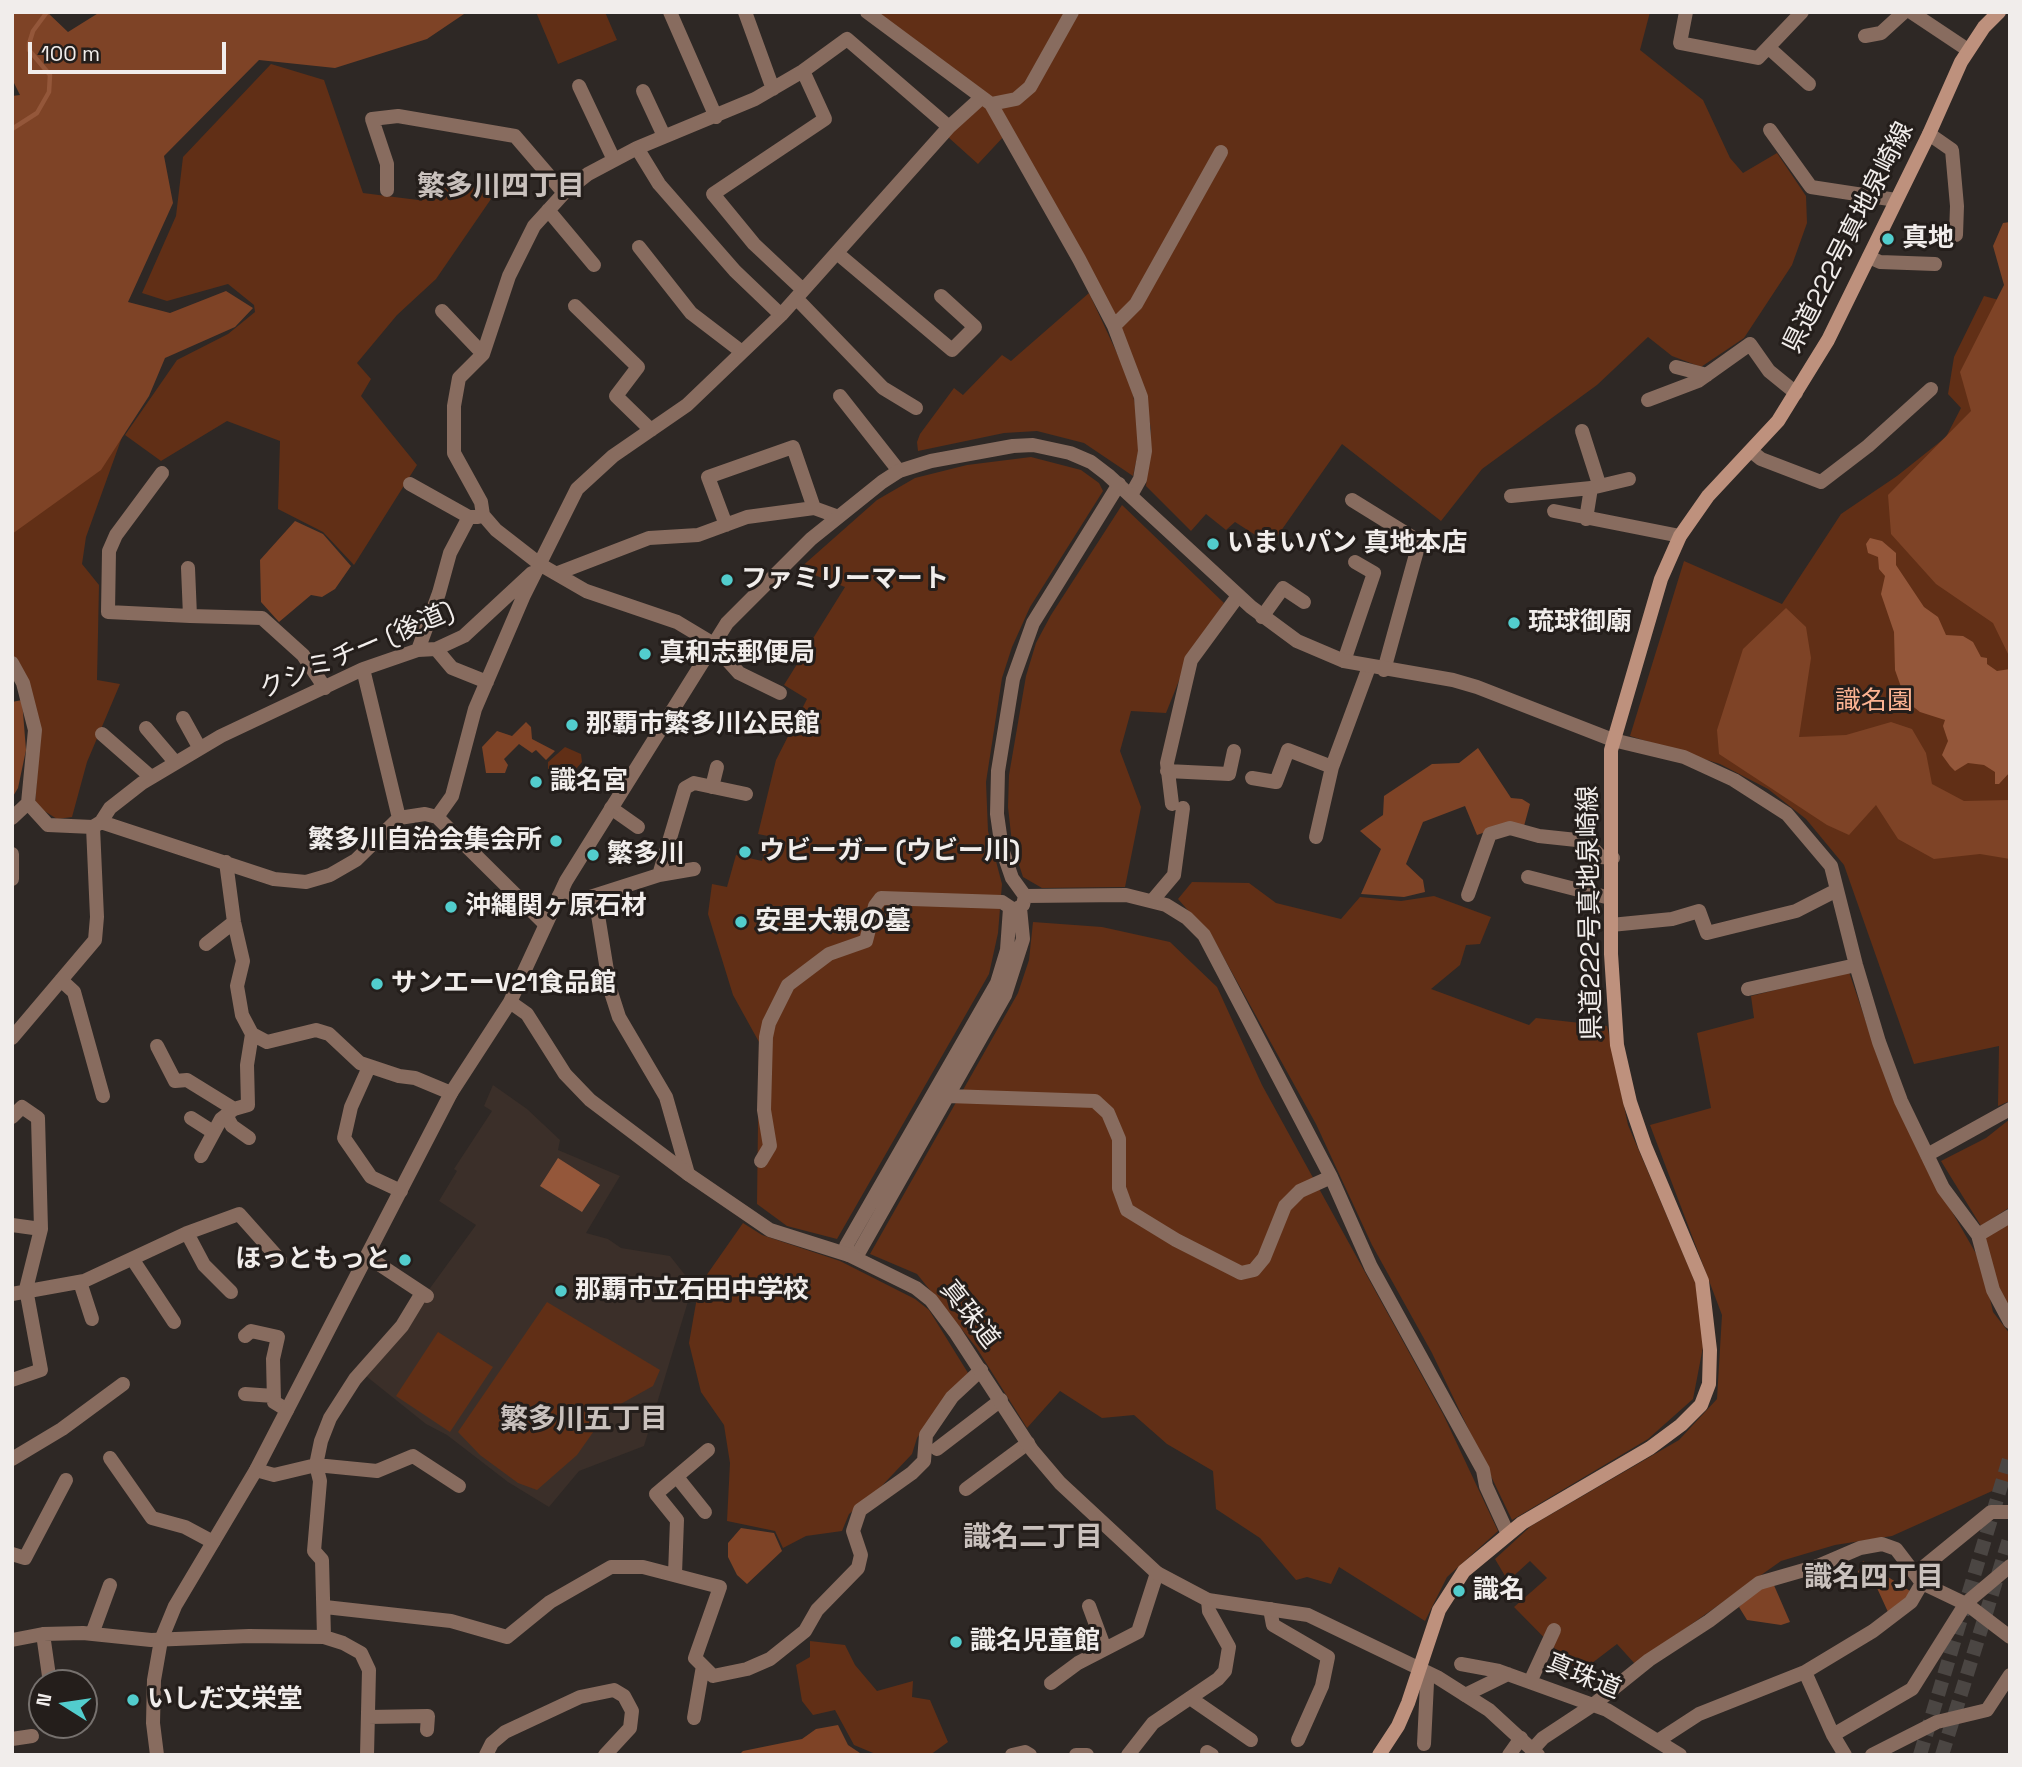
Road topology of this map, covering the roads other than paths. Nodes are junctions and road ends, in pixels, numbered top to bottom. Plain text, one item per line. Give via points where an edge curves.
1 (670, 12) edge
2 (746, 12) edge
3 (867, 12) edge
4 (1072, 12) edge
5 (1686, 12) edge
6 (1802, 12) edge
7 (1904, 12) edge
8 (1910, 12) edge
9 (1997, 13) edge
10 (1866, 36) dead end
11 (1769, 48) junction
12 (1968, 50) junction
13 (803, 71) junction
14 (1809, 84) dead end
15 (579, 86) dead end
16 (773, 89) junction
17 (643, 91) dead end
18 (986, 101) junction
19 (716, 117) junction
20 (949, 127) junction
21 (1770, 130) dead end
22 (1929, 134) junction
23 (664, 136) junction
24 (637, 148) junction
25 (1221, 152) dead end
26 (614, 160) junction
27 (387, 190) dead end
28 (564, 193) junction
29 (1896, 200) junction
30 (548, 211) junction
31 (1956, 235) dead end
32 (639, 247) dead end
33 (837, 253) junction
34 (1869, 257) junction
35 (1935, 264) dead end
36 (594, 265) dead end
37 (799, 294) junction
38 (941, 296) dead end
39 (575, 306) dead end
40 (442, 311) dead end
41 (781, 315) junction
42 (1114, 326) junction
43 (742, 352) junction
44 (483, 354) junction
45 (1676, 367) dead end
46 (1707, 375) junction
47 (1931, 389) dead end
48 (1796, 393) junction
49 (840, 396) dead end
50 (1647, 400) dead end
51 (916, 408) dead end
52 (651, 430) junction
53 (1582, 430) dead end
54 (1751, 451) junction
55 (899, 471) junction
56 (162, 473) dead end
57 (1629, 479) dead end
58 (410, 484) dead end
59 (1119, 484) junction
60 (1595, 486) junction
61 (1131, 495) junction
62 (1511, 496) dead end
63 (1352, 500) dead end
64 (814, 508) junction
65 (1554, 511) dead end
66 (476, 516) junction
67 (836, 516) junction
68 (1586, 519) junction
69 (726, 525) junction
70 (1680, 536) junction
71 (1355, 562) dead end
72 (541, 565) junction
73 (188, 568) dead end
74 (558, 573) junction
75 (1238, 596) junction
76 (1304, 602) dead end
77 (190, 617) junction
78 (1262, 617) junction
79 (712, 643) junction
80 (436, 649) junction
81 (418, 650) junction
82 (1344, 661) junction
83 (12, 663) edge
84 (1369, 667) junction
85 (363, 669) junction
86 (1384, 670) junction
87 (487, 682) junction
88 (326, 688) junction
89 (780, 693) dead end
90 (183, 718) dead end
91 (146, 728) dead end
92 (102, 734) dead end
93 (1613, 740) junction
94 (199, 747) junction
95 (1234, 751) dead end
96 (175, 762) junction
97 (717, 767) dead end
98 (1332, 767) junction
99 (1167, 771) junction
100 (151, 777) junction
101 (1252, 778) dead end
102 (712, 787) junction
103 (746, 794) dead end
104 (28, 803) junction
105 (611, 808) junction
106 (437, 817) junction
107 (12, 818) edge
108 (399, 818) junction
109 (97, 825) junction
110 (638, 827) dead end
111 (1316, 837) dead end
112 (12, 854) edge
113 (1613, 858) junction
114 (226, 862) junction
115 (694, 869) dead end
116 (659, 874) junction
117 (1528, 877) dead end
118 (12, 879) edge
119 (1837, 890) junction
120 (1468, 895) dead end
121 (559, 897) junction
122 (1610, 898) junction
123 (584, 899) junction
124 (1152, 901) junction
125 (1018, 904) junction
126 (234, 922) junction
127 (545, 924) junction
128 (1611, 925) junction
129 (206, 944) dead end
130 (1856, 965) junction
131 (61, 980) junction
132 (1748, 989) dead end
133 (510, 1002) junction
134 (253, 1034) junction
135 (12, 1038) edge
136 (157, 1046) dead end
137 (369, 1067) junction
138 (451, 1093) junction
139 (103, 1096) dead end
140 (948, 1096) junction
141 (2010, 1109) edge
142 (230, 1113) junction
143 (12, 1117) edge
144 (191, 1118) dead end
145 (213, 1132) junction
146 (249, 1138) dead end
147 (1927, 1155) junction
148 (201, 1156) dead end
149 (761, 1161) dead end
150 (688, 1174) junction
151 (1331, 1177) junction
152 (401, 1191) junction
153 (2010, 1216) edge
154 (12, 1225) edge
155 (41, 1229) junction
156 (187, 1233) junction
157 (1978, 1235) junction
158 (849, 1255) junction
159 (368, 1257) junction
160 (133, 1260) junction
161 (280, 1260) dead end
162 (80, 1282) junction
163 (231, 1292) dead end
164 (19, 1294) edge
165 (92, 1319) dead end
166 (174, 1322) dead end
167 (2010, 1322) edge
168 (245, 1336) dead end
169 (981, 1370) junction
170 (12, 1380) edge
171 (123, 1384) dead end
172 (245, 1394) dead end
173 (274, 1396) junction
174 (1001, 1401) junction
175 (287, 1410) junction
176 (1028, 1443) junction
177 (937, 1449) dead end
178 (708, 1450) dead end
179 (110, 1458) dead end
180 (12, 1460) edge
181 (316, 1465) junction
182 (256, 1470) junction
183 (677, 1477) junction
184 (66, 1480) dead end
185 (459, 1486) dead end
186 (967, 1489) dead end
187 (705, 1512) dead end
188 (2010, 1512) edge
189 (1508, 1534) junction
190 (213, 1542) junction
191 (12, 1554) edge
192 (2010, 1566) edge
193 (1157, 1573) junction
194 (675, 1574) junction
195 (1919, 1579) junction
196 (110, 1585) dead end
197 (1208, 1601) junction
198 (1966, 1603) junction
199 (1090, 1606) dead end
200 (326, 1607) junction
201 (1270, 1609) junction
202 (1554, 1630) dead end
203 (43, 1634) junction
204 (92, 1634) junction
205 (324, 1637) junction
206 (2010, 1637) edge
207 (12, 1640) edge
208 (161, 1640) junction
209 (1105, 1649) junction
210 (1461, 1664) dead end
211 (703, 1666) junction
212 (48, 1669) edge
213 (1421, 1670) junction
214 (1805, 1672) junction
215 (1508, 1674) junction
216 (2010, 1675) edge
217 (1531, 1682) junction
218 (1051, 1683) dead end
219 (1465, 1695) junction
220 (1190, 1698) junction
221 (1593, 1705) junction
222 (368, 1717) junction
223 (694, 1718) dead end
224 (427, 1730) dead end
225 (1833, 1735) junction
226 (1521, 1738) junction
227 (1251, 1740) dead end
228 (1298, 1740) dead end
229 (1659, 1740) junction
230 (1424, 1744) dead end
231 (1535, 1752) edge
232 (158, 1755) edge
233 (367, 1755) edge
234 (486, 1755) edge
235 (605, 1755) edge
236 (1012, 1755) edge
237 (1030, 1755) edge
238 (1076, 1755) edge
239 (1087, 1755) edge
240 (1128, 1755) edge
241 (1379, 1755) edge
242 (1509, 1755) edge
243 (1680, 1755) edge
244 (1845, 1755) edge
245 (1872, 1755) edge

1 - 19 street
2 - 16 street
3 - 18 street
4 - 18 street via 1030,87 1016,99
5 - 11 street via 1680,44 1758,58
6 - 11 street
7 - 10 street via 1881,33
8 - 12 street
9 - 12 main road, 県道222号真地泉崎線
11 - 14 street
12 - 22 main road, 県道222号真地泉崎線
13 - 16 street
13 - 20 street via 848,39
13 - 37 street via 825,120 713,194
15 - 26 street
16 - 19 street
17 - 23 street
18 - 20 street
18 - 42 street
19 - 23 street
20 - 33 street
21 - 29 street via 1811,187
22 - 29 main road, 県道222号真地泉崎線
22 - 31 street via 1952,150
23 - 24 street
24 - 26 street
24 - 41 street via 659,184 735,271
25 - 42 street via 1136,304
26 - 28 street
27 - 28 street via 387,164 372,119 398,116 515,136
28 - 30 street
29 - 34 main road, 県道222号真地泉崎線
30 - 36 street
30 - 44 street via 534,226 509,276
32 - 43 street via 691,313
33 - 37 street
33 - 38 street via 952,350 975,327
34 - 35 street via 1880,262
34 - 48 main road, 県道222号真地泉崎線 via 1840,320
37 - 41 street
37 - 51 street via 883,388
39 - 52 street via 638,367 616,396
40 - 44 street
41 - 43 street
42 - 61 street via 1141,397 1145,427 1142,470
43 - 52 street via 687,405
44 - 66 street via 459,378 454,406 454,453 481,502
45 - 46 street
46 - 48 street via 1750,344 1769,371
46 - 50 street
47 - 54 street via 1821,482
48 - 54 main road, 県道222号真地泉崎線
49 - 55 street
52 - 72 street via 577,489
53 - 60 street
54 - 70 main road, 県道222号真地泉崎線 via 1708,496
55 - 59 street via 957,455 1033,445 1091,462
55 - 67 street
56 - 77 street via 109,551 108,612
57 - 60 street
58 - 66 street
59 - 61 street
59 - 125 street via 1033,623 1013,679 998,771 997,814
60 - 62 street
60 - 68 street
61 - 75 street
63 - 86 street via 1415,539 1418,547
64 - 67 street
64 - 69 street via 747,517
64 - 69 street via 793,447 708,477
65 - 68 street
66 - 72 street
66 - 81 street via 450,553
67 - 79 street via 743,603
68 - 70 street
69 - 74 street via 698,534 649,538
70 - 93 main road, 県道222号真地泉崎線 via 1661,579
71 - 82 street via 1374,573
72 - 74 street
72 - 80 street, クシミチー (後道) via 464,636
72 - 87 street
73 - 77 street
74 - 79 street via 586,591 677,622
75 - 78 street
75 - 99 street via 1191,660
76 - 78 street via 1283,588
77 - 88 street via 262,618 303,655
78 - 82 street via 1297,641
79 - 89 street via 739,673
79 - 105 street
80 - 81 street, クシミチー (後道)
80 - 87 street via 452,667
81 - 85 street, クシミチー (後道)
82 - 84 street
83 - 104 street via 23,683 35,730
84 - 86 street
84 - 98 street
85 - 88 street, クシミチー (後道)
85 - 108 street
86 - 93 street via 1465,684
87 - 106 street via 463,748 452,796
88 - 94 street, クシミチー (後道)
90 - 94 street
91 - 96 street
92 - 100 street
93 - 113 main road, 県道222号真地泉崎線
93 - 119 street via 1684,757 1761,795 1787,814 1819,849 1831,866
94 - 96 street, クシミチー (後道)
95 - 99 street via 1229,774
96 - 100 street, クシミチー (後道)
97 - 102 street
98 - 101 street via 1288,751 1276,782
98 - 111 street
99 - 124 street via 1177,806 1174,875
100 - 109 street, クシミチー (後道) via 110,808
102 - 103 street
102 - 116 street via 694,783 685,788
104 - 107 street
104 - 109 street via 48,825
105 - 110 street
105 - 121 street
106 - 108 street via 413,814
106 - 127 street
108 - 114 street via 356,860 306,882 274,879
109 - 114 street
109 - 131 street via 95,940
112 - 118 street
113 - 120 street via 1601,857 1586,841 1510,828 1490,834
113 - 122 main road, 県道222号真地泉崎線
114 - 126 street
115 - 116 street
116 - 123 street
117 - 122 street
119 - 128 street via 1796,911 1707,933 1699,911 1672,919
119 - 130 street
121 - 123 street
121 - 127 street
122 - 128 main road, 県道222号真地泉崎線
123 - 150 street via 598,915 610,989 620,1017 666,1097
124 - 125 street via 1126,895
124 - 151 street via 1187,918 1204,935
125 - 140 street via 1023,939 1012,983
125 - 149 street via 881,898 866,940 829,954 788,985 766,1037 764,1110 770,1146
125 - 158 street via 997,983 846,1246
126 - 129 street
126 - 134 street via 243,961 238,996
127 - 133 street
128 - 189 main road, 県道222号真地泉崎線 via 1623,1078 1651,1161 1702,1281 1711,1375 1701,1405 1681,1425
130 - 132 street
130 - 147 street via 1879,1042
131 - 135 street
131 - 139 street via 74,992
133 - 138 street
133 - 150 street, 真珠道 via 527,1014 565,1074 590,1100
134 - 137 street via 267,1042 317,1030 329,1034
134 - 142 street via 247,1065 248,1105
136 - 142 street via 175,1081 187,1080
137 - 138 street
137 - 152 street via 351,1107 344,1138 370,1177
138 - 152 street
140 - 151 street via 1095,1101 1108,1113 1119,1139 1119,1188 1127,1210 1241,1273 1254,1270 1264,1258 1285,1206 1300,1191
140 - 158 street via 859,1252
141 - 147 street
142 - 145 street
142 - 146 street via 232,1126
143 - 155 street via 22,1107 38,1118
144 - 145 street
145 - 148 street
147 - 157 street via 1961,1215
150 - 158 street, 真珠道 via 770,1230
151 - 189 street via 1371,1266 1483,1470
152 - 159 street
153 - 157 street
154 - 155 street
155 - 164 street
156 - 160 street
156 - 161 street via 239,1214
156 - 163 street via 204,1265
157 - 167 street via 1993,1290
158 - 169 street, 真珠道 via 931,1300
159 - 175 street
159 - 181 street via 425,1294 355,1379 330,1418
160 - 162 street
160 - 166 street
162 - 164 street
162 - 165 street
164 - 170 street via 41,1370
168 - 173 street via 251,1331 278,1337 273,1359
169 - 174 street, 真珠道
169 - 211 street via 952,1397 926,1435 924,1461 860,1510 853,1531 862,1555 858,1568 817,1610 806,1631 770,1659 747,1670 713,1676
171 - 180 street
172 - 173 street
173 - 175 street via 274,1402
174 - 176 street, 真珠道
174 - 177 street
175 - 182 street
176 - 186 street
176 - 193 street, 真珠道 via 1060,1483
178 - 183 street
179 - 190 street via 152,1518 185,1527
181 - 182 street via 274,1475
181 - 185 street via 377,1471 413,1456
181 - 200 street via 320,1481 314,1551 323,1560
182 - 190 street
183 - 187 street
183 - 194 street via 656,1494 677,1520
184 - 191 street via 25,1558
188 - 195 street via 1991,1512
189 - 213 main road, 県道222号真地泉崎線 via 1464,1571 1446,1594
190 - 208 street via 175,1606
192 - 198 street
193 - 197 street, 真珠道
193 - 209 street via 1139,1632
194 - 200 street via 611,1567 550,1602 507,1637 451,1621
194 - 211 street via 720,1587 695,1657
195 - 198 street
195 - 214 street via 1911,1602
195 - 221 street via 1896,1549 1882,1544 1759,1583
196 - 204 street
197 - 201 street, 真珠道
197 - 220 street via 1229,1647 1228,1660 1218,1679
198 - 206 street
198 - 225 street via 1912,1689
199 - 209 street
200 - 205 street
201 - 213 street, 真珠道 via 1308,1615
201 - 228 street via 1273,1625 1328,1657 1322,1686
202 - 217 street
203 - 204 street
203 - 207 street
203 - 212 street
204 - 208 street
205 - 208 street
205 - 222 street via 361,1653 369,1671
208 - 232 street via 152,1700
209 - 218 street
210 - 215 street, 真珠道
211 - 223 street
213 - 219 street, 真珠道
213 - 230 street via 1426,1683
213 - 241 main road, 県道222号真地泉崎線 via 1398,1726
214 - 225 street
214 - 229 street via 1699,1714
215 - 217 street, 真珠道
215 - 219 street
216 - 245 street via 1987,1710 1937,1722
217 - 221 street, 真珠道
219 - 226 street, 真珠道
220 - 227 street
220 - 240 street via 1153,1723
221 - 229 street, 真珠道
221 - 231 street via 1543,1738
222 - 224 street via 428,1716
222 - 233 street
225 - 244 street
226 - 231 street, 真珠道
226 - 242 street
229 - 243 street, 真珠道
234 - 235 street via 505,1732 580,1697 614,1690 624,1696 632,1711 631,1728
236 - 237 street
238 - 239 street

